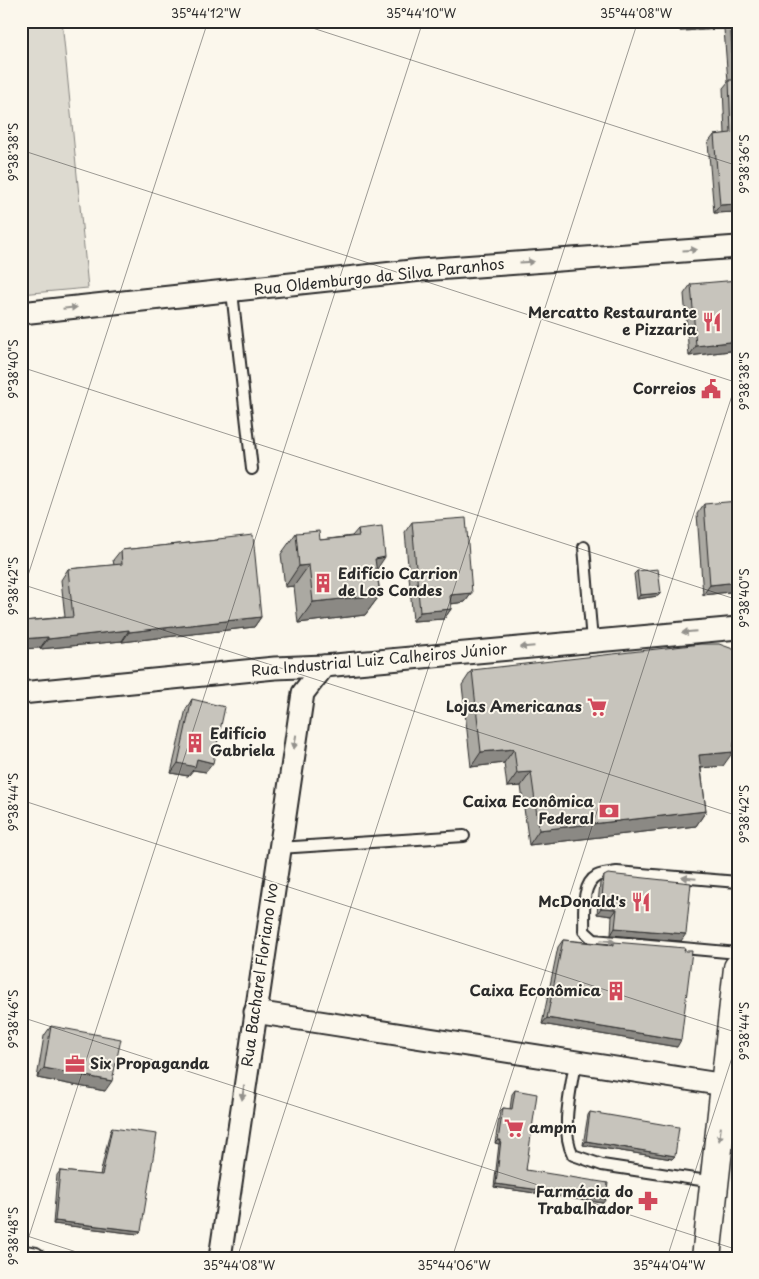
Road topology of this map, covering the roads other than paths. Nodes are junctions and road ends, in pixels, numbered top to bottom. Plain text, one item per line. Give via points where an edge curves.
1 (738, 247) edge
2 (232, 292) junction
3 (21, 313) edge
4 (252, 469) dead end
5 (584, 547) dead end
6 (738, 628) edge
7 (592, 641) junction
8 (324, 666) junction
9 (275, 668) junction
10 (21, 693) edge
11 (303, 693) junction
12 (464, 836) dead end
13 (279, 848) junction
14 (738, 882) edge
15 (738, 952) edge
16 (738, 968) edge
17 (255, 1012) junction
18 (575, 1062) junction
19 (725, 1085) junction
20 (714, 1182) junction
21 (21, 1256) edge
22 (34, 1258) edge
23 (220, 1258) edge
24 (706, 1258) edge

2 -> 1 street, Rua Oldemburgo da Silva Paranhos via 421,270
3 -> 2 street, Rua Oldemburgo da Silva Paranhos
2 - 4 lane
5 - 7 lane
6 -> 7 street, Rua Industrial Luiz Calheiros Júnior
7 -> 8 street, Rua Industrial Luiz Calheiros Júnior
8 - 9 street, Rua Industrial Luiz Calheiros Júnior
8 - 11 street, Rua Bacharel Floriano Ivo
9 - 10 street, Rua Industrial Luiz Calheiros Júnior
9 - 11 street
11 -> 13 street, Rua Bacharel Floriano Ivo
12 - 13 lane
13 - 17 street, Rua Bacharel Floriano Ivo
14 -> 15 lane via 617,872 599,875 591,880 586,893 584,932 594,940
16 - 19 highway
17 - 18 street
17 -> 23 street, Rua Bacharel Floriano Ivo
18 - 19 street
18 - 20 lane via 566,1129 573,1155 602,1166
19 -> 20 highway
20 - 24 highway
21 - 22 street

